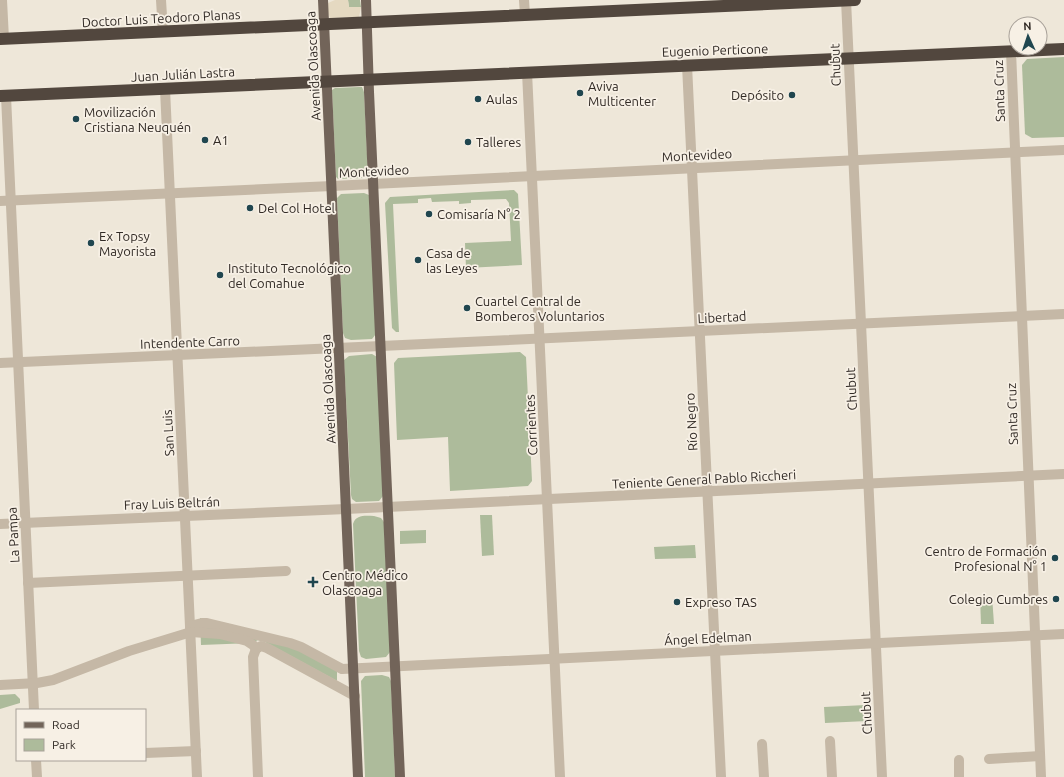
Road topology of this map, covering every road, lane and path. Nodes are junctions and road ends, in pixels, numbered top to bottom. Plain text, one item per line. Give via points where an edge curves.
1 (2, 0) edge
2 (161, 0) edge
3 (323, 0) edge
4 (366, 0) edge
5 (524, 0) edge
6 (846, 0) edge
7 (855, 0) edge
8 (686, 4) edge
9 (525, 15) junction
10 (367, 23) junction
11 (324, 25) junction
12 (163, 32) junction
13 (2, 39) edge
14 (1064, 48) edge
15 (1048, 49) edge
16 (1008, 51) edge
17 (1011, 56) edge
18 (848, 58) junction
19 (687, 65) junction
20 (527, 72) junction
21 (368, 79) junction
22 (327, 81) junction
23 (165, 89) junction
24 (3, 96) edge
25 (1064, 150) edge
26 (1015, 153) junction
27 (852, 161) junction
28 (692, 169) junction
29 (532, 177) junction
30 (373, 184) junction
31 (332, 186) junction
32 (170, 194) junction
33 (5, 201) edge
34 (1064, 314) edge
35 (1021, 316) junction
36 (860, 324) junction
37 (700, 331) junction
38 (540, 339) junction
39 (381, 346) junction
40 (339, 348) junction
41 (178, 355) junction
42 (18, 362) junction
43 (0, 363) edge
44 (1064, 474) edge
45 (1028, 476) junction
46 (868, 484) junction
47 (707, 491) junction
48 (547, 499) junction
49 (388, 507) junction
50 (346, 509) junction
51 (185, 516) junction
52 (25, 523) junction
53 (0, 524) edge
54 (286, 571) dead end
55 (188, 575) junction
56 (28, 583) junction
57 (191, 629) junction
58 (1064, 634) edge
59 (1034, 635) junction
60 (876, 643) junction
61 (256, 648) junction
62 (715, 651) junction
63 (555, 658) junction
64 (396, 666) junction
65 (353, 668) junction
66 (32, 684) junction
67 (0, 685) edge
68 (355, 696) junction
69 (34, 709) edge
70 (830, 740) dead end
71 (762, 744) dead end
72 (196, 751) junction
73 (146, 753) edge
74 (1040, 756) junction
75 (989, 759) dead end
76 (958, 760) dead end
77 (36, 761) edge
78 (37, 777) edge
79 (198, 777) edge
80 (258, 777) edge
81 (358, 777) edge
82 (400, 777) edge
83 (560, 777) edge
84 (721, 777) edge
85 (764, 777) edge
86 (832, 777) edge
87 (882, 777) edge
88 (959, 777) edge
89 (1041, 777) edge

1 - 13 street
2 - 12 street
3 - 11 main road, Avenida Olascoaga
4 - 10 main road
5 - 9 street
6 - 7 highway, Doctor Luis Teodoro Planas
6 - 8 highway, Doctor Luis Teodoro Planas
6 - 18 street, Chubut
8 - 9 highway, Doctor Luis Teodoro Planas
9 - 10 highway, Doctor Luis Teodoro Planas
10 - 11 highway, Doctor Luis Teodoro Planas
10 - 21 main road
11 - 12 highway, Doctor Luis Teodoro Planas
11 - 22 main road, Avenida Olascoaga
12 - 13 highway, Doctor Luis Teodoro Planas
14 - 15 highway, Eugenio Perticone
16 - 18 highway, Eugenio Perticone
17 - 26 street, Santa Cruz
18 - 19 highway, Eugenio Perticone
18 - 27 street, Chubut
19 - 20 highway, Eugenio Perticone
19 - 28 street, Río Negro
20 - 21 highway, Eugenio Perticone
20 - 29 street, Corrientes
21 - 22 highway, Juan Julián Lastra
21 - 30 main road
22 - 23 highway, Juan Julián Lastra
22 - 31 main road, Avenida Olascoaga
23 - 24 highway, Juan Julián Lastra
23 - 32 street, San Luis
24 - 33 street, La Pampa
25 - 26 street, Montevideo
26 - 27 street, Montevideo
26 - 35 street, Santa Cruz
27 - 28 street, Montevideo
27 - 36 street, Chubut
28 - 29 street, Montevideo
28 - 37 street, Río Negro
29 - 30 street, Montevideo
29 - 38 street, Corrientes
30 - 31 street, Montevideo
30 - 39 main road
31 - 32 street, Montevideo
31 - 40 main road, Avenida Olascoaga
32 - 33 street, Montevideo
32 - 41 street, San Luis
33 - 42 street, La Pampa
34 - 35 street, Libertad
35 - 36 street, Libertad
35 - 45 street, Santa Cruz
36 - 37 street, Libertad
36 - 46 street, Chubut
37 - 38 street, Libertad
37 - 47 street, Río Negro
38 - 39 street, Libertad
38 - 48 street, Corrientes
39 - 40 street, Intendente Carro
39 - 49 main road
40 - 41 street, Intendente Carro
40 - 50 main road, Avenida Olascoaga
41 - 42 street, Intendente Carro
41 - 51 street, San Luis
42 - 43 street, Intendente Carro
42 - 52 street, La Pampa
44 - 45 street, Teniente General Pablo Riccheri
45 - 46 street, Teniente General Pablo Riccheri
45 - 59 street, Santa Cruz
46 - 47 street, Teniente General Pablo Riccheri
46 - 60 street, Chubut
47 - 48 street, Teniente General Pablo Riccheri
47 - 62 street, Río Negro
48 - 49 street, Teniente General Pablo Riccheri
48 - 63 street, Corrientes
49 - 50 street, Teniente General Pablo Riccheri
49 - 64 main road
50 - 51 street, Fray Luis Beltrán
50 - 65 main road, Avenida Olascoaga
51 - 52 street, Fray Luis Beltrán
51 - 55 street, San Luis
52 - 53 street, Fray Luis Beltrán
52 - 56 street, La Pampa
54 - 55 street
55 - 56 street
55 - 57 street, San Luis
56 - 66 street, La Pampa
57 - 61 street via 240,639
57 - 65 street, Ángel Edelman via 207,623 290,643 339,668
57 - 66 street via 53,680
57 - 72 street, San Luis
58 - 59 street, Ángel Edelman
59 - 60 street, Ángel Edelman
59 - 74 street, Santa Cruz
60 - 62 street, Ángel Edelman
60 - 87 street, Chubut
61 - 68 street via 267,648
61 - 80 street via 253,657
62 - 63 street, Ángel Edelman
62 - 84 street, Río Negro
63 - 64 street, Ángel Edelman
63 - 83 street, Corrientes
64 - 65 street, Ángel Edelman
64 - 82 main road
65 - 68 main road, Avenida Olascoaga
66 - 67 street
66 - 69 street, La Pampa
68 - 81 main road, Avenida Olascoaga
70 - 86 street
71 - 85 street
72 - 73 street
72 - 79 street, San Luis
74 - 75 street
74 - 89 street, Santa Cruz
76 - 88 street
77 - 78 street

